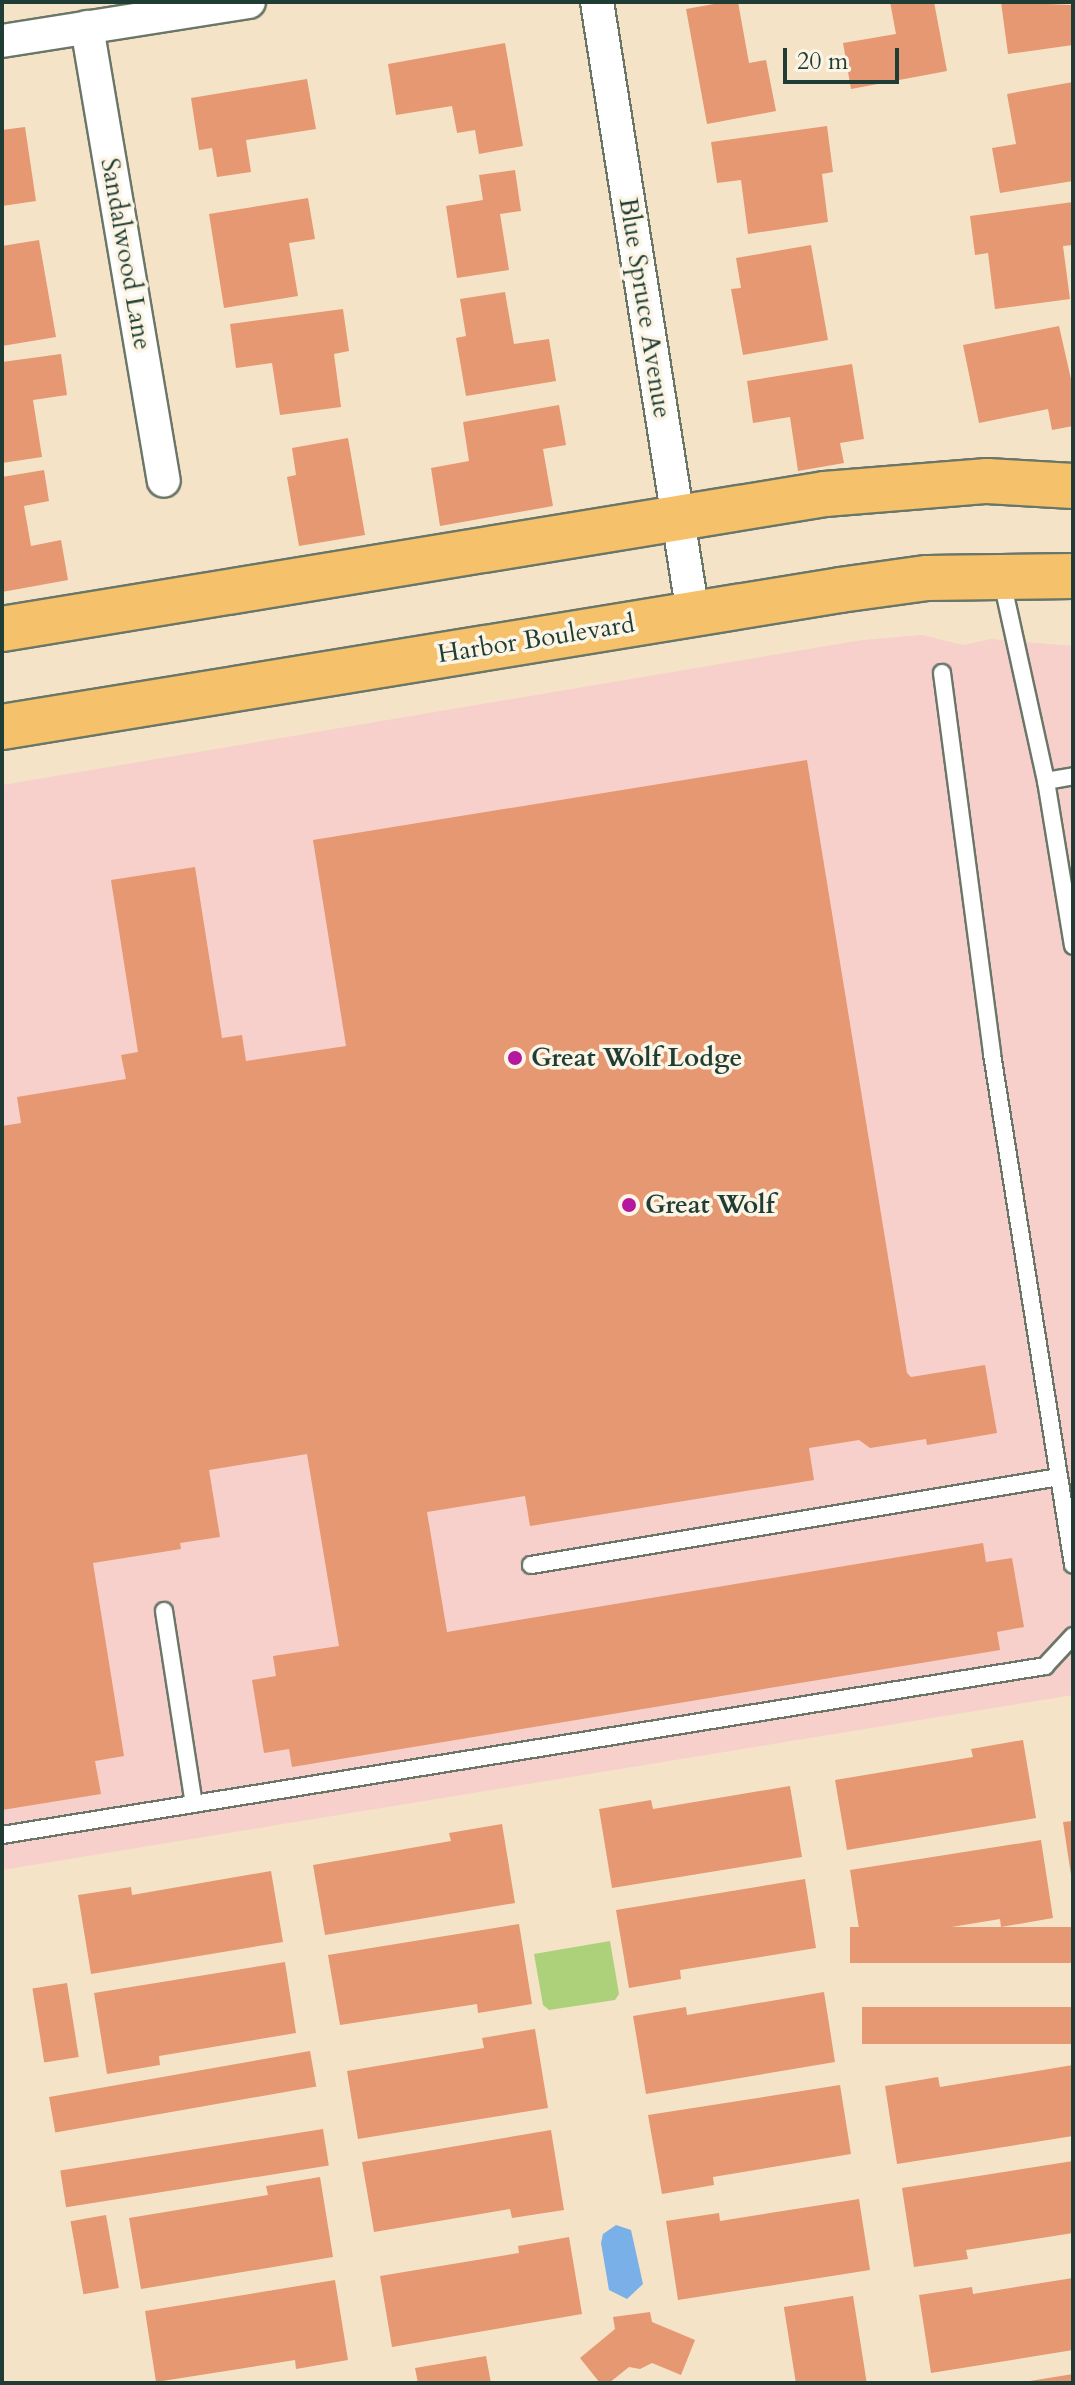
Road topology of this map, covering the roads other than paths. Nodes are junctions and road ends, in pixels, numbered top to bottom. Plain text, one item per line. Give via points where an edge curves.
1 (249, 2) edge
2 (597, 2) edge
3 (87, 27) junction
4 (2, 41) edge
5 (164, 481) dead end
6 (1073, 486) edge
7 (679, 519) junction
8 (1001, 575) junction
9 (1073, 576) edge
10 (693, 614) junction
11 (2, 629) edge
12 (942, 673) dead end
13 (2, 727) edge
14 (1073, 776) edge
15 (1046, 781) junction
16 (1073, 946) edge
17 (1059, 1477) junction
18 (531, 1565) dead end
19 (1073, 1565) edge
20 (164, 1611) dead end
21 (1073, 1636) edge
22 (194, 1804) junction
23 (2, 1835) edge

1 - 3 street
2 - 7 street, Blue Spruce Avenue
3 - 4 street
3 - 5 street, Sandalwood Lane
6 - 7 main road via 987,481 906,485
7 - 10 street, Blue Spruce Avenue
7 - 11 main road
8 - 9 main road, Harbor Boulevard
8 - 10 main road, Harbor Boulevard via 927,578
8 - 15 lane
10 - 13 main road, Harbor Boulevard
12 - 17 lane via 992,1054
14 - 15 lane
15 - 16 lane
17 - 18 lane
17 - 19 lane
20 - 22 lane
21 - 22 lane via 1045,1666
22 - 23 lane

